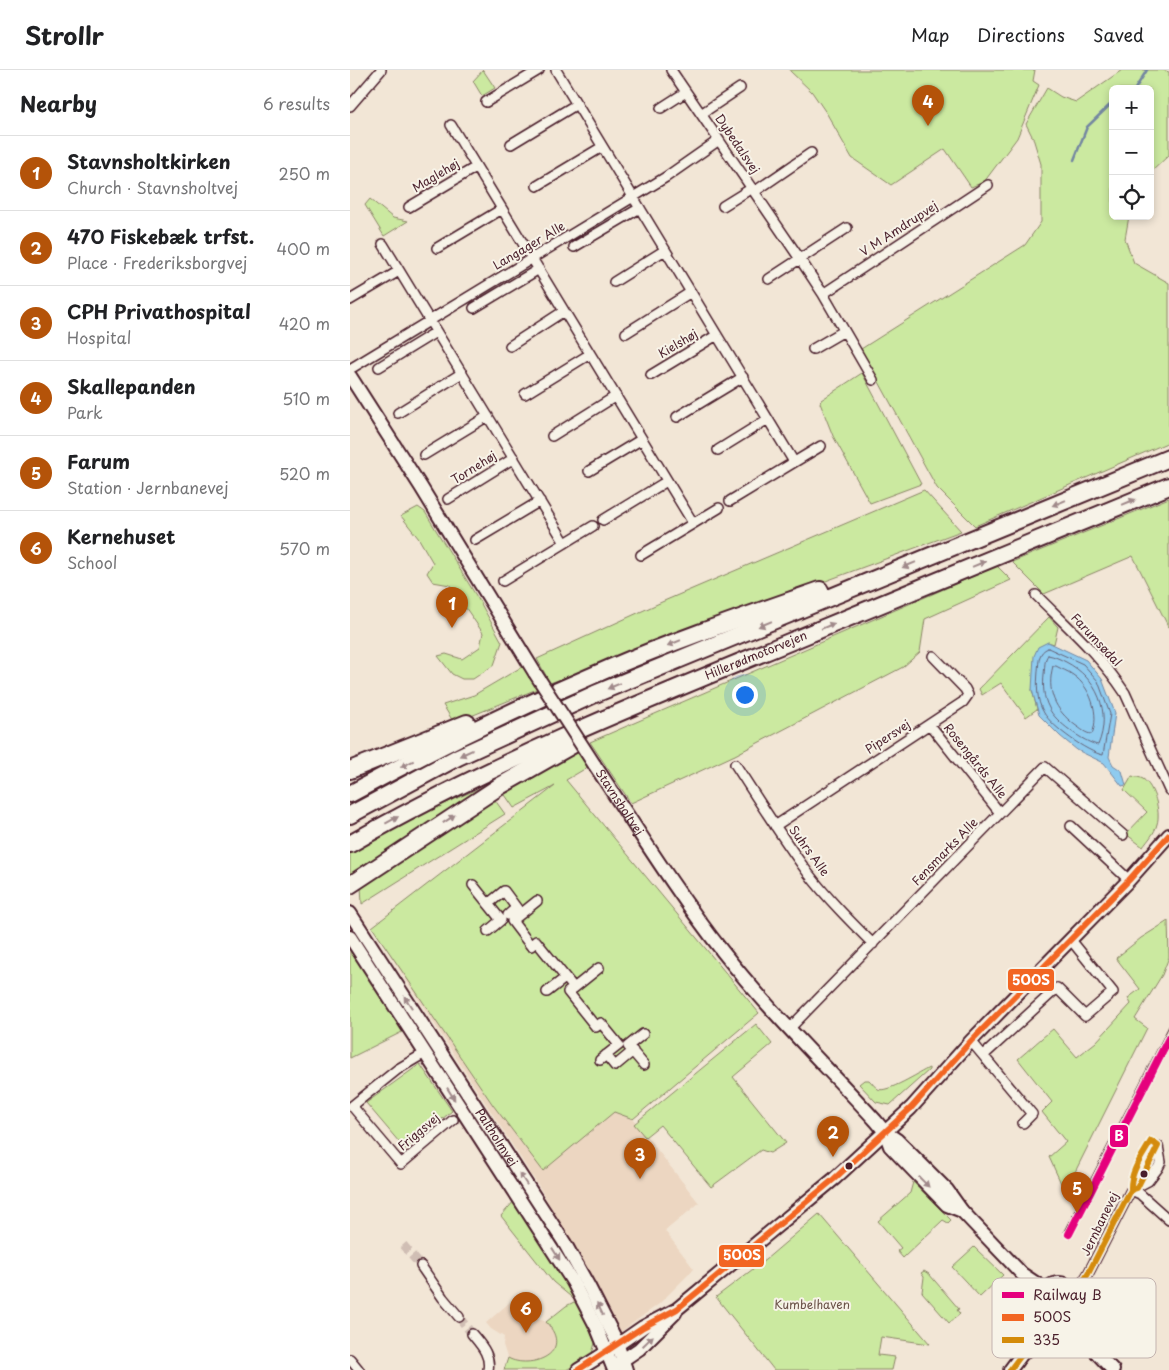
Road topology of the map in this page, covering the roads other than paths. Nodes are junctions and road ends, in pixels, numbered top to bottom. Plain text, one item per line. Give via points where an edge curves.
1 (381, 70) edge
2 (540, 70) edge
3 (556, 70) edge
4 (671, 70) edge
5 (740, 88) dead end
6 (686, 92) junction
7 (486, 102) dead end
8 (577, 104) junction
9 (350, 106) edge
10 (661, 108) dead end
11 (701, 114) junction
12 (451, 125) dead end
13 (719, 140) junction
14 (511, 144) dead end
15 (602, 147) junction
16 (811, 153) dead end
17 (476, 166) junction
18 (988, 185) dead end
19 (537, 186) dead end
20 (753, 190) junction
21 (633, 197) junction
22 (724, 206) dead end
23 (409, 207) dead end
24 (640, 208) junction
25 (502, 209) junction
26 (847, 228) dead end
27 (383, 244) dead end
28 (574, 247) dead end
29 (437, 248) dead end
30 (666, 250) junction
31 (532, 259) junction
32 (800, 260) junction
33 (539, 270) junction
34 (400, 271) junction
35 (769, 279) dead end
36 (614, 282) dead end
37 (691, 292) junction
38 (822, 294) junction
39 (350, 300) edge
40 (474, 308) dead end
41 (564, 311) junction
42 (429, 320) junction
43 (844, 330) junction
44 (436, 332) junction
45 (626, 333) dead end
46 (717, 335) junction
47 (510, 346) dead end
48 (813, 349) dead end
49 (590, 354) junction
50 (379, 367) dead end
51 (350, 370) edge
52 (462, 374) junction
53 (651, 375) dead end
54 (350, 376) edge
55 (743, 377) junction
56 (873, 380) dead end
57 (350, 390) edge
58 (525, 394) dead end
59 (616, 396) junction
60 (398, 413) dead end
61 (488, 416) junction
62 (677, 417) dead end
63 (768, 419) junction
64 (384, 427) junction
65 (552, 436) dead end
66 (642, 439) junction
67 (393, 444) junction
68 (821, 446) dead end
69 (718, 450) dead end
70 (424, 455) dead end
71 (514, 458) junction
72 (1169, 458) edge
73 (794, 462) junction
74 (588, 471) dead end
75 (668, 481) junction
76 (1169, 486) edge
77 (448, 499) dead end
78 (540, 501) junction
79 (730, 501) dead end
80 (719, 508) dead end
81 (603, 520) dead end
82 (693, 523) junction
83 (593, 526) dead end
84 (474, 540) dead end
85 (566, 542) junction
86 (641, 556) dead end
87 (875, 579) junction
88 (503, 581) dead end
89 (1036, 595) dead end
90 (933, 656) dead end
91 (743, 661) junction
92 (609, 669) junction
93 (930, 725) junction
94 (735, 764) dead end
95 (350, 770) edge
96 (1169, 790) edge
97 (350, 794) edge
98 (1000, 813) junction
99 (350, 815) edge
100 (775, 826) junction
101 (1071, 826) dead end
102 (1123, 835) dead end
103 (1169, 835) edge
104 (350, 844) edge
105 (1129, 880) junction
106 (350, 885) edge
107 (473, 885) dead end
108 (537, 901) dead end
109 (488, 904) junction
110 (519, 911) junction
111 (350, 913) edge
112 (507, 919) junction
113 (488, 931) dead end
114 (350, 937) edge
115 (1071, 940) junction
116 (872, 944) junction
117 (599, 968) dead end
118 (563, 980) junction
119 (571, 990) junction
120 (547, 992) dead end
121 (790, 1028) junction
122 (644, 1034) dead end
123 (971, 1041) junction
124 (626, 1050) junction
125 (425, 1053) junction
126 (984, 1055) junction
127 (644, 1065) dead end
128 (454, 1120) dead end
129 (1023, 1122) dead end
130 (885, 1132) junction
131 (1158, 1146) dead end
132 (1131, 1190) junction
133 (1169, 1220) edge
134 (421, 1266) tunnel mouth
135 (1028, 1278) edge
136 (1085, 1278) edge
137 (677, 1308) junction
138 (459, 1317) tunnel mouth
139 (472, 1334) tunnel mouth
140 (612, 1348) junction
141 (1019, 1358) edge
142 (1102, 1358) edge
143 (350, 1359) edge
144 (617, 1367) edge
145 (359, 1370) edge
146 (488, 1370) edge
147 (578, 1370) edge
148 (1010, 1370) edge
149 (1113, 1370) edge

1 - 9 street
2 - 7 street
3 - 8 street, Kielshøj
4 - 6 street, Dybedalsvej
5 - 11 street, Dybedalsvej
6 - 10 street
6 - 11 street, Dybedalsvej
8 - 14 street
8 - 15 street, Kielshøj
11 - 13 street, Dybedalsvej
12 - 17 street, Maglehøj
13 - 20 street, Dybedalsvej
13 - 21 street, Langager Alle
15 - 19 street
15 - 21 street, Kielshøj
16 - 20 street, Dybedalsvej
17 - 23 street, Maglehøj
17 - 25 street, Maglehøj
18 - 38 street, V M Amdrupvej
20 - 22 street, Dybedalsvej
20 - 32 street, Dybedalsvej
21 - 24 street, Kielshøj
21 - 31 street, Langager Alle
24 - 28 street
24 - 30 street, Kielshøj
25 - 29 street
25 - 31 street, Maglehøj
26 - 32 street
27 - 34 street, Tornehøj
30 - 36 street
30 - 37 street, Kielshøj
31 - 33 street, Maglehøj
31 - 42 street, Langager Alle
32 - 35 street
32 - 38 street, Dybedalsvej
33 - 40 street
33 - 41 street, Maglehøj
34 - 39 street
34 - 42 street, Tornehøj
37 - 45 street
37 - 46 street, Kielshøj
38 - 43 street, Dybedalsvej
41 - 47 street
41 - 49 street, Maglehøj
42 - 44 street, Tornehøj
42 - 51 street, Langager Alle
43 - 48 street
43 - 56 street, Dybedalsvej
44 - 50 street
44 - 52 street, Tornehøj
46 - 53 street, Kielshøj
46 - 55 street, Kielshøj
49 - 58 street
49 - 59 street, Maglehøj
51 - 64 street, Stavnsholtvej via 361,382
52 - 60 street
52 - 61 street, Tornehøj
54 - 64 street, Stavnsholtvej
55 - 62 street
55 - 63 street, Kielshøj
57 - 67 street, Stavnsholtvej
59 - 65 street
59 - 66 street, Maglehøj
61 - 70 street
61 - 71 street, Tornehøj
63 - 69 street
63 - 73 street, Kielshøj
64 - 67 street, Stavnsholtvej
66 - 74 street
66 - 75 street, Maglehøj
67 - 121 street, Stavnsholtvej, bridge via 535,674 680,894 724,953
68 - 73 street
71 - 77 street, Tornehøj
71 - 78 street, Tornehøj
72 -> 87 highway, Hillerødmotorvejen
73 - 79 street
75 - 81 street
75 - 82 street, Maglehøj
91 -> 76 highway, Hillerødmotorvejen
78 - 84 street
78 - 85 street, Tornehøj
80 - 82 street
82 - 86 street
83 - 85 street
85 - 88 street
87 -> 92 highway via 868,573
87 -> 99 highway, Hillerødmotorvejen via 595,694 458,757
89 - 96 street, Farumsødal via 1116,679
90 - 93 street, Pipersvej via 968,695
104 -> 91 highway, Hillerødmotorvejen via 472,780 606,718
106 -> 91 highway via 522,772 722,675
92 - 95 highway via 573,680
92 -> 97 highway via 494,721
93 - 98 street, Rosengårds Alle
93 - 100 street, Pipersvej
94 - 100 street, Suhrs Alle
98 - 102 street, Fensmarks Alle via 1045,766
98 - 116 street, Fensmarks Alle
100 - 116 street, Suhrs Alle via 809,874
101 - 105 street
103 - 105 street
105 - 115 street
107 - 109 street
108 - 110 street
109 - 110 street via 504,891
109 - 112 street
110 - 112 street
140 -> 111 street, Paltholmvej via 589,1287 564,1242
112 - 113 street
112 - 118 street via 531,946 536,942
114 - 125 street, Paltholmvej
115 - 123 street
115 - 126 street via 1113,992 1084,1016 1058,988
116 - 121 street, Fensmarks Alle
117 - 119 street
118 - 119 street
118 - 120 street
119 - 124 street via 596,1022
121 - 130 street, Stavnsholtvej
122 - 124 street
123 - 126 street
123 - 130 street
124 - 124 street via 603,1057 615,1066
124 - 127 street
125 - 128 street, Friggsvej via 352,1106 401,1164
125 -> 140 street, Paltholmvej
126 - 129 street via 1032,1114
130 - 135 street, Stavnsholtvej via 947,1190 962,1211
130 - 137 street via 816,1195
131 - 132 street, Jernbanevej via 1161,1162 1158,1168 1148,1181
132 - 133 street
132 - 136 street, Jernbanevej
134 - 138 street
137 - 140 street
144 -> 137 street via 673,1316
139 - 146 street via 484,1348
140 - 144 street, Paltholmvej
140 - 147 street
141 - 148 street
142 - 149 street
143 - 145 street

